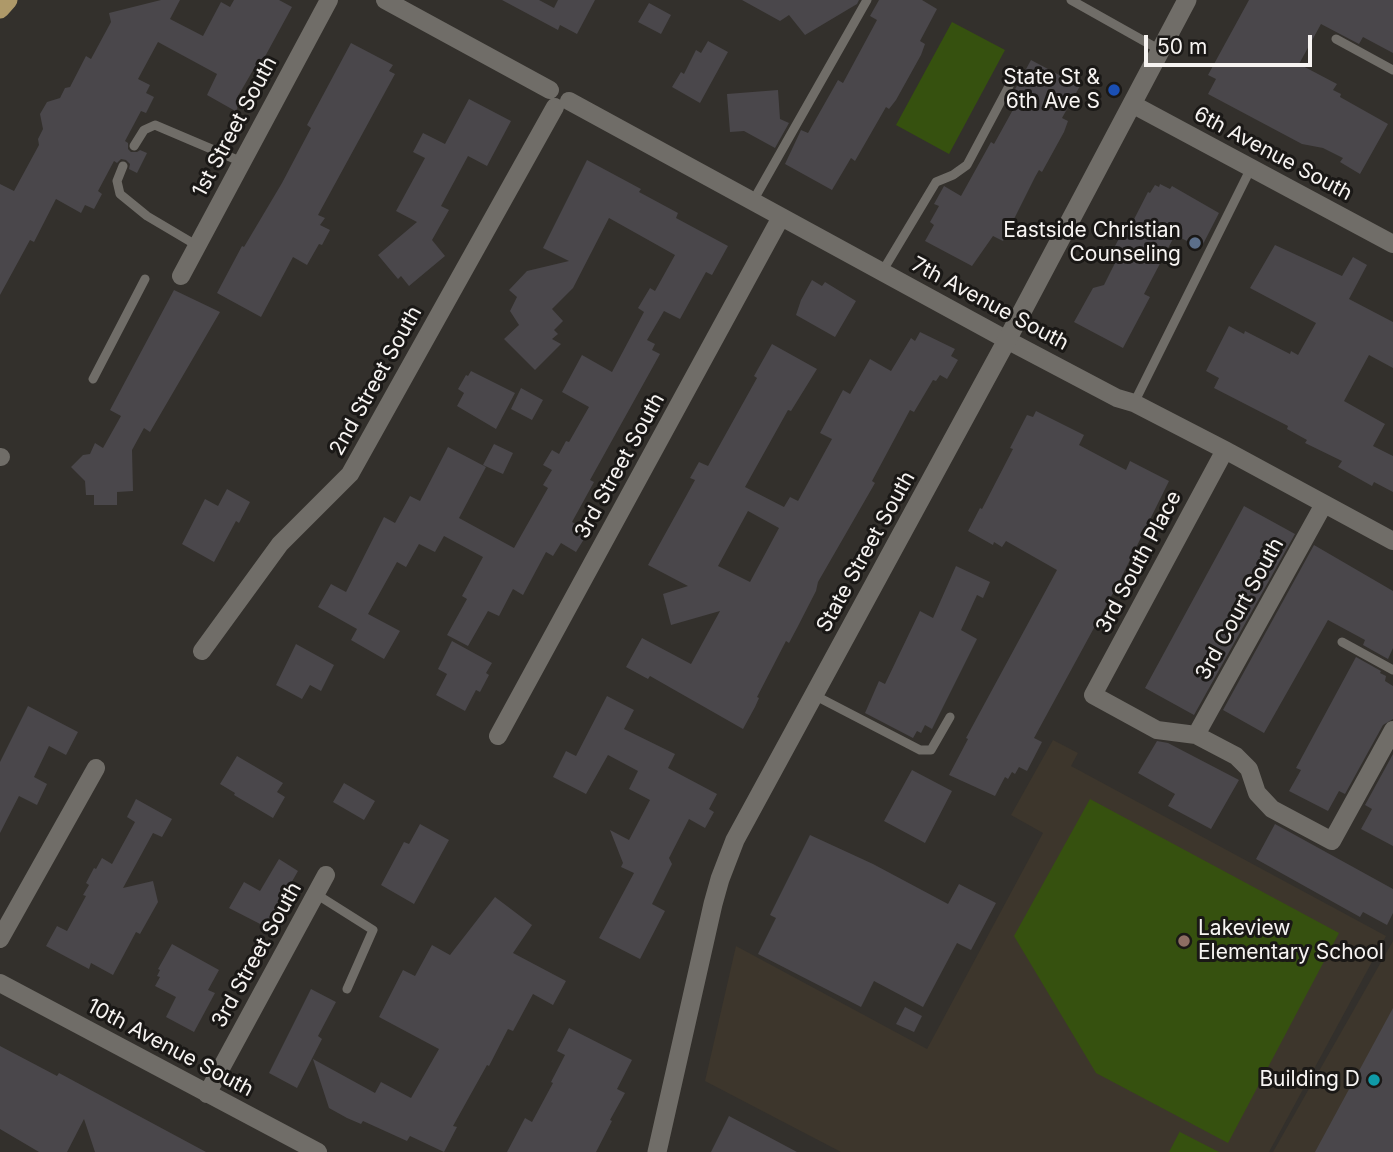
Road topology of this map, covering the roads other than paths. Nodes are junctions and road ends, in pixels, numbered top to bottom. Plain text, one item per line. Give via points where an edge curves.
1 (9, 0) edge
2 (329, 0) edge
3 (386, 0) edge
4 (867, 0) edge
5 (1071, 0) edge
6 (1186, 0) edge
7 (0, 9) edge
8 (1336, 39) dead end
9 (1160, 50) junction
10 (1393, 70) edge
11 (1017, 71) dead end
12 (558, 99) junction
13 (1132, 104) junction
14 (134, 146) dead end
15 (242, 162) junction
16 (123, 166) dead end
17 (1251, 168) junction
18 (753, 201) junction
19 (781, 217) junction
20 (1393, 244) edge
21 (196, 245) junction
22 (882, 272) junction
23 (181, 276) dead end
24 (145, 279) dead end
25 (1007, 341) junction
26 (93, 379) dead end
27 (1134, 403) junction
28 (1226, 450) junction
29 (1324, 504) junction
30 (1393, 541) edge
31 (1342, 642) dead end
32 (202, 651) dead end
33 (1393, 670) edge
34 (814, 695) junction
35 (950, 717) dead end
36 (1393, 730) edge
37 (1196, 735) junction
38 (498, 737) dead end
39 (96, 768) dead end
40 (326, 874) dead end
41 (316, 894) junction
42 (0, 939) edge
43 (0, 983) edge
44 (347, 989) dead end
45 (207, 1094) junction
46 (318, 1152) edge
47 (657, 1152) edge

1 - 7 main road
2 - 15 street, 1st Street South
3 - 12 street, 7th Avenue South
4 - 18 lane
5 - 9 lane
6 - 9 street, State Street South
8 - 10 lane
9 - 13 street, State Street South
11 - 22 lane via 967,165 936,182
12 - 18 street, 7th Avenue South
12 - 32 street, 2nd Street South via 350,474 280,544
13 - 17 street, 6th Avenue South
13 - 25 street, State Street South
14 - 15 lane via 144,130 155,125
15 - 21 street, 1st Street South
16 - 21 lane via 117,181 120,194
17 - 20 street, 6th Avenue South
17 - 27 lane
18 - 19 street, 7th Avenue South
19 - 22 street, 7th Avenue South
19 - 38 street, 3rd Street South
21 - 23 street, 1st Street South
22 - 25 street, 7th Avenue South
24 - 26 lane
25 - 27 street, 7th Avenue South
25 - 34 street, State Street South
27 - 28 street, 7th Avenue South
28 - 29 street, 7th Avenue South
28 - 37 street, 3rd South Place via 1093,695 1157,730
29 - 30 street, 7th Avenue South
29 - 37 street, 3rd Court South
31 - 33 lane
34 - 35 lane via 920,750 931,750
34 - 47 street, State Street South via 735,840 720,879
36 - 37 street via 1332,841 1272,809 1236,756
39 - 42 street
40 - 41 street, 3rd Street South
41 - 44 lane via 373,930
41 - 45 street, 3rd Street South
43 - 45 street, 10th Avenue South
45 - 46 street, 10th Avenue South

